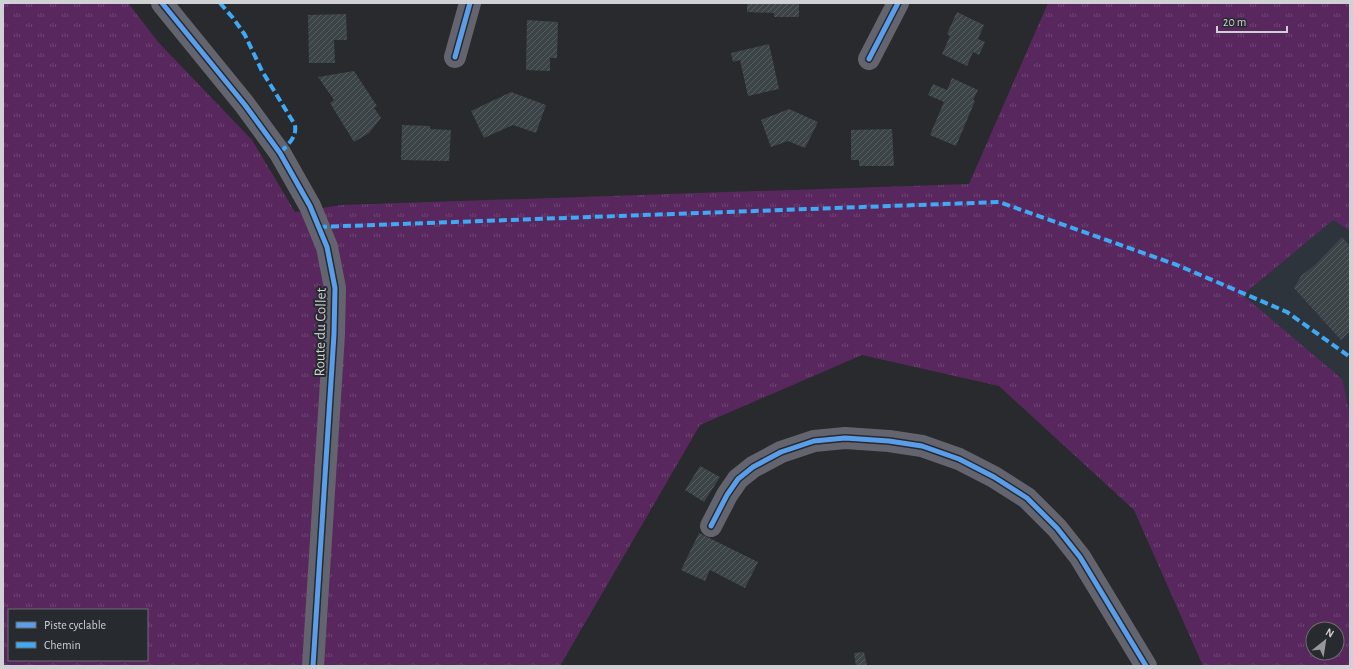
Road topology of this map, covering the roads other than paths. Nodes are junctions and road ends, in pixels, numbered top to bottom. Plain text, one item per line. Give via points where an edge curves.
1 (162, 3) edge
2 (470, 3) edge
3 (898, 3) edge
4 (455, 57) dead end
5 (869, 59) dead end
6 (711, 526) dead end
7 (313, 666) edge
8 (1146, 666) edge

1 - 7 street, Route du Collet via 245,105 280,153 310,206 327,247 335,288 334,334
2 - 4 street
3 - 5 street
6 - 8 street via 738,479 753,467 781,452 814,441 846,438 922,446 959,459 1027,498 1057,528 1080,557

